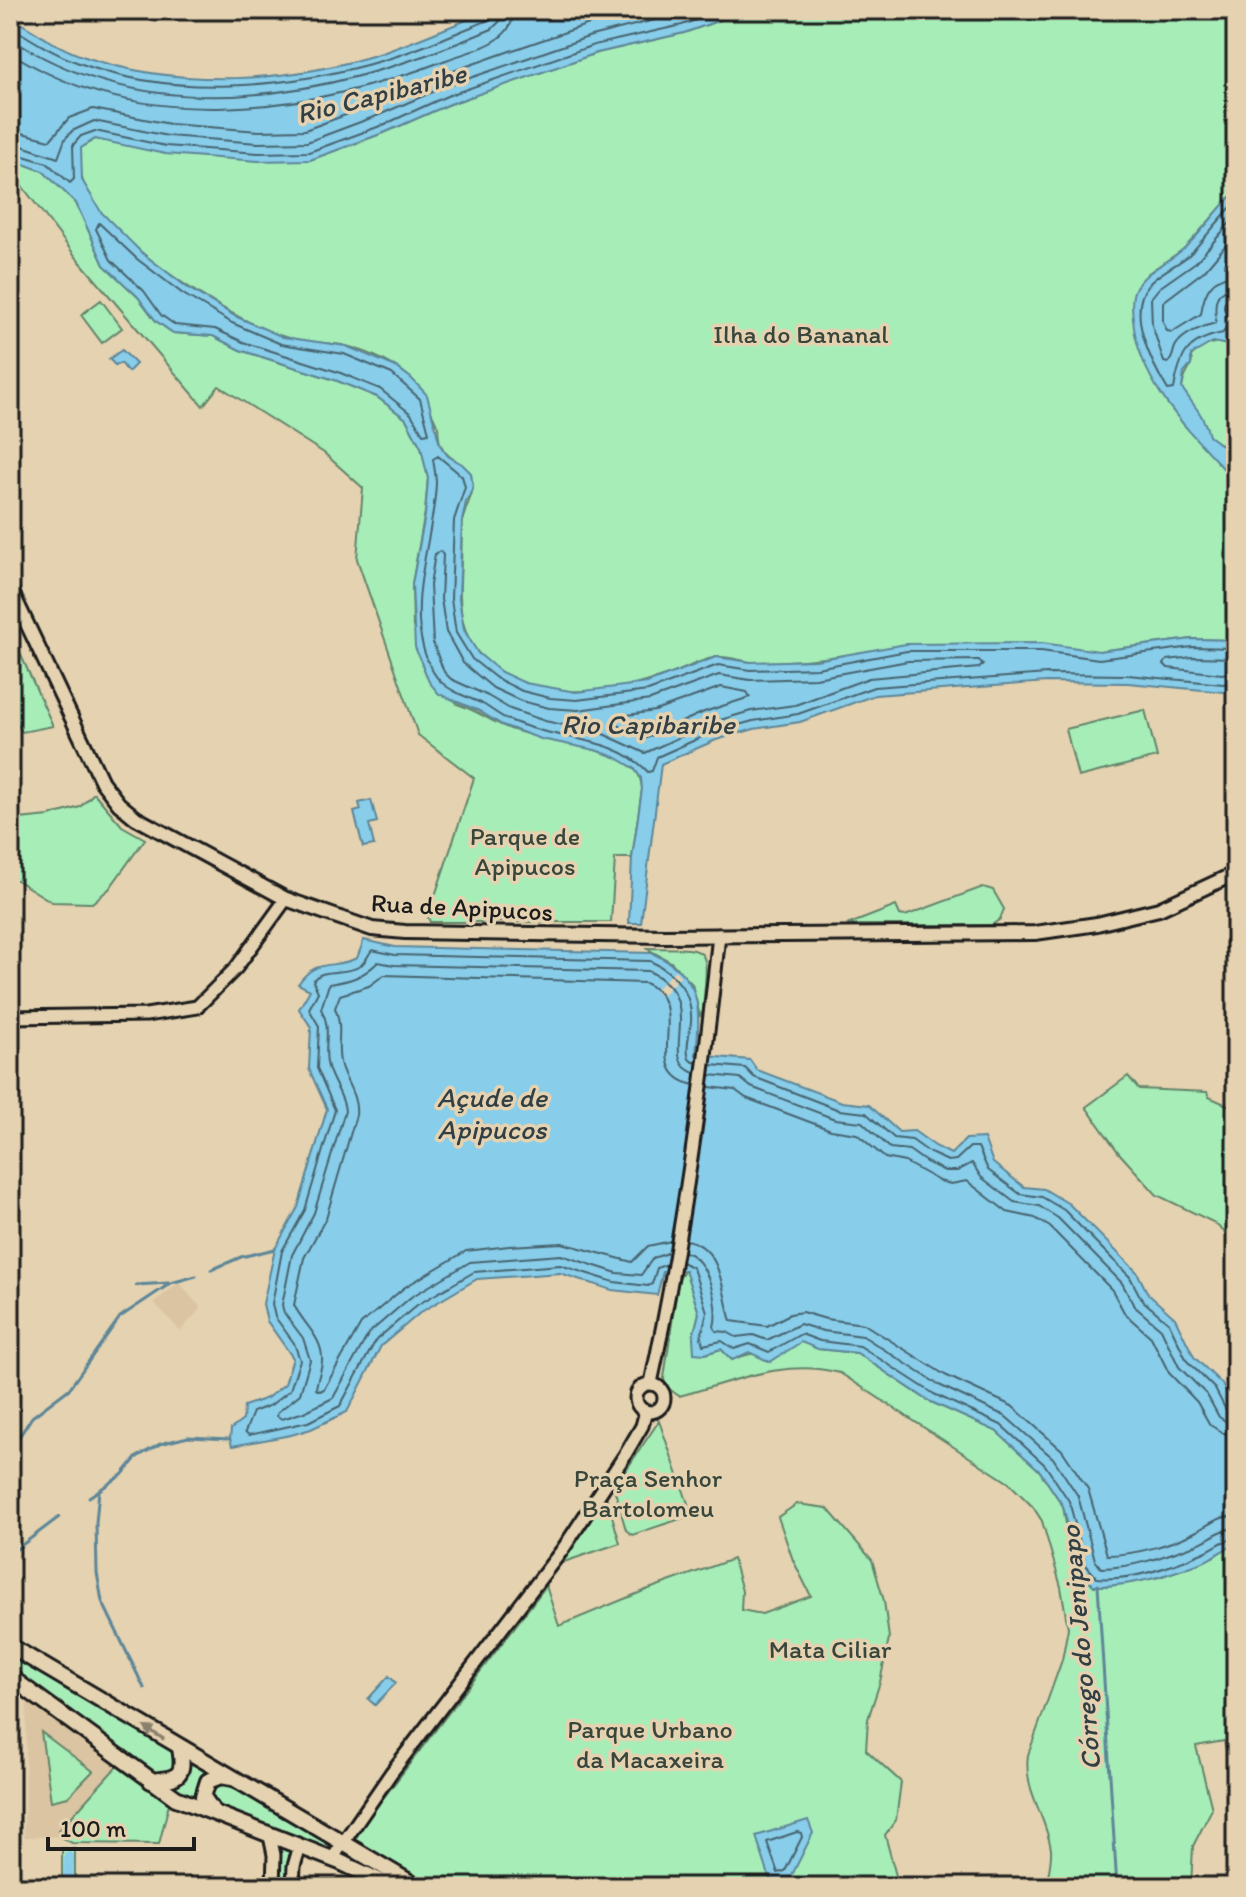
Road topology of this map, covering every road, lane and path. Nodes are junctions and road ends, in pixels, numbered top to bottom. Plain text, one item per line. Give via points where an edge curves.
1 (10, 588) edge
2 (1236, 873) edge
3 (286, 899) junction
4 (719, 935) junction
5 (10, 1017) edge
6 (651, 1383) junction
7 (646, 1411) junction
8 (10, 1646) edge
9 (10, 1677) edge
10 (180, 1748) junction
11 (236, 1778) junction
12 (151, 1781) junction
13 (215, 1813) junction
14 (270, 1836) junction
15 (343, 1841) junction
16 (300, 1846) junction
17 (332, 1859) junction
18 (273, 1887) edge
19 (293, 1887) edge
20 (393, 1887) edge
21 (418, 1887) edge

1 - 3 main road, Rua de Apipucos via 102,782 119,804 157,831
2 - 4 main road, Rua de Apipucos via 1159,909 1067,929
3 - 4 main road, Rua de Apipucos via 372,929 405,932
3 - 5 street via 236,968 197,1007 146,1015
4 - 6 street via 670,1298
6 - 7 street via 638,1390
6 - 7 street via 663,1403 659,1410
7 - 15 street via 625,1455 563,1549
10 -> 8 main road
9 - 12 main road
10 - 11 main road
10 - 12 main road via 180,1773
11 - 13 main road via 208,1781 203,1797
11 - 15 main road
12 - 13 main road via 176,1798
13 - 14 main road
14 - 16 main road
14 - 18 street
15 - 17 street
15 - 21 main road
16 - 17 main road
16 - 19 street
17 - 20 main road

